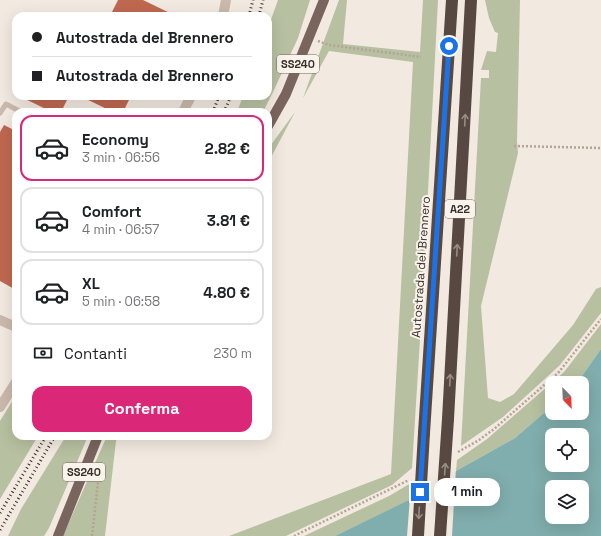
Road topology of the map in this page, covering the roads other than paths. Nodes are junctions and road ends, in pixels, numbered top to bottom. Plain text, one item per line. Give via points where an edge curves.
1 (226, 0) edge
2 (324, 0) edge
3 (452, 0) edge
4 (471, 0) edge
5 (224, 12) edge
6 (14, 108) edge
7 (0, 113) edge
8 (272, 119) edge
9 (0, 320) edge
10 (12, 325) edge
11 (12, 388) edge
12 (0, 407) edge
13 (96, 440) edge
14 (70, 508) junction
15 (52, 536) edge
16 (58, 536) edge
17 (418, 536) edge
18 (440, 536) edge

1 - 5 street
2 - 8 main road, SS240 via 286,94
3 -> 17 highway, Autostrada del Brennero / A22, bridge
18 -> 4 highway, A22, bridge
6 - 7 lane via 6,104
9 - 10 street
11 - 12 street
13 - 14 main road, SS240
14 - 15 main road
14 - 16 main road

